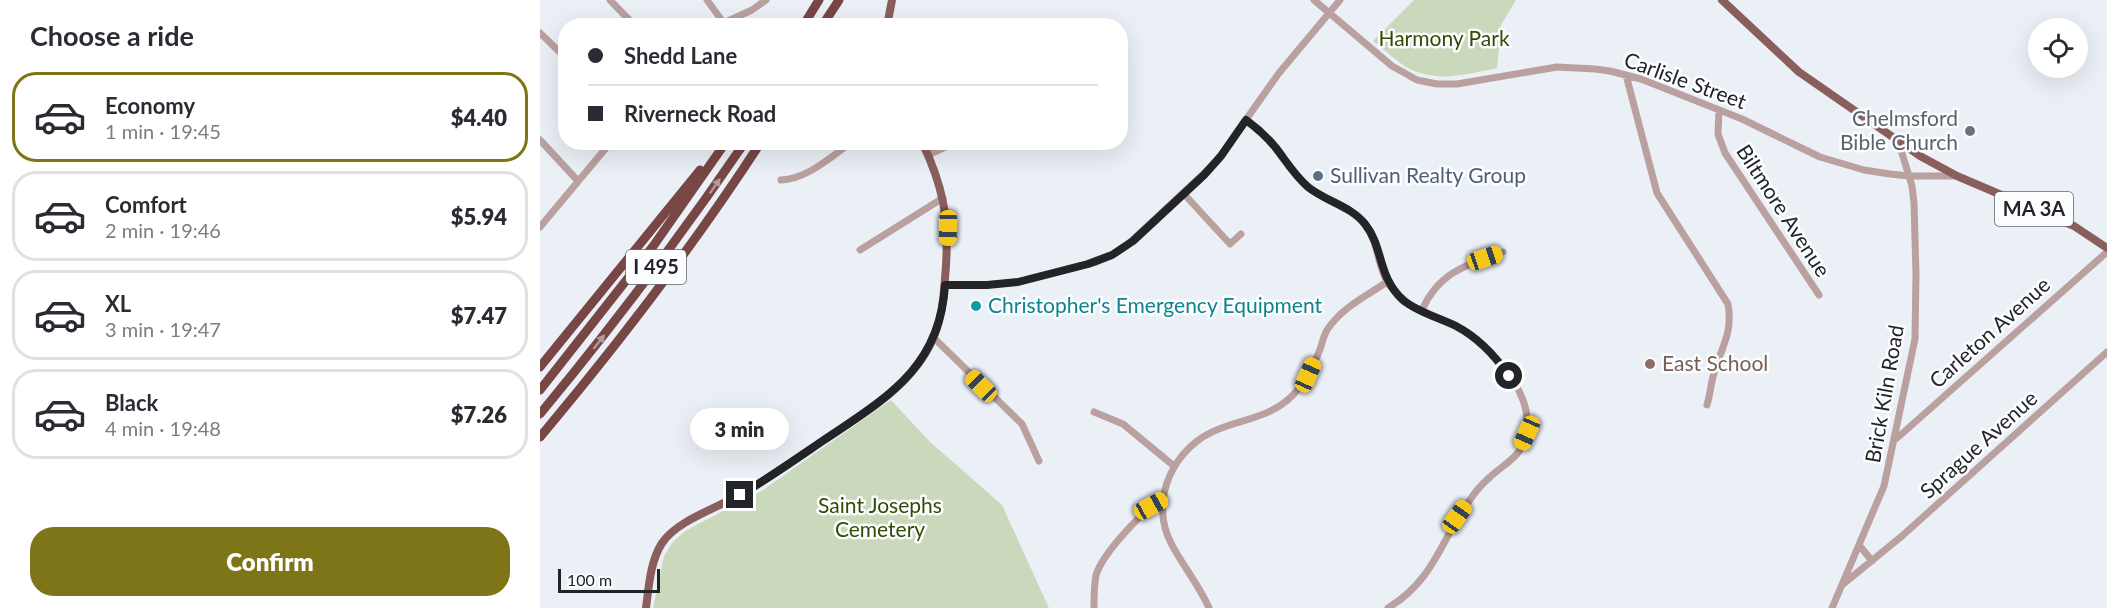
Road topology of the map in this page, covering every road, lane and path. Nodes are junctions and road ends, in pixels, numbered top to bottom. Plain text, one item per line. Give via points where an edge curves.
1 (610, 0) edge
2 (707, 0) edge
3 (766, 0) edge
4 (819, 0) edge
5 (839, 0) edge
6 (844, 0) edge
7 (892, 0) edge
8 (1314, 0) edge
9 (1340, 0) edge
10 (1722, 0) edge
11 (1330, 12) junction
12 (627, 18) edge
13 (717, 18) edge
14 (734, 18) edge
15 (808, 18) edge
16 (827, 18) edge
17 (834, 18) edge
18 (889, 18) edge
19 (540, 33) edge
20 (558, 50) edge
21 (1626, 75) junction
22 (1719, 110) junction
23 (1246, 120) junction
24 (540, 140) edge
25 (1898, 140) junction
26 (604, 150) edge
27 (717, 150) edge
28 (719, 150) edge
29 (740, 150) edge
30 (755, 150) edge
31 (840, 150) edge
32 (926, 150) edge
33 (939, 150) edge
34 (928, 155) junction
35 (1908, 176) junction
36 (1957, 176) junction
37 (781, 180) dead end
38 (578, 182) junction
39 (1184, 194) junction
40 (942, 198) junction
41 (540, 227) edge
42 (1241, 234) dead end
43 (860, 250) dead end
44 (2107, 250) edge
45 (1503, 252) dead end
46 (1388, 282) junction
47 (945, 285) junction
48 (1818, 295) dead end
49 (1422, 310) junction
50 (933, 338) junction
51 (2107, 352) edge
52 (540, 367) edge
53 (540, 390) edge
54 (570, 402) junction
55 (1707, 405) dead end
56 (1094, 412) dead end
57 (540, 414) edge
58 (540, 437) edge
59 (1896, 439) junction
60 (540, 442) edge
61 (1039, 460) dead end
62 (1174, 466) junction
63 (1164, 499) junction
64 (1859, 545) junction
65 (1872, 561) junction
66 (1840, 587) junction
67 (646, 608) edge
68 (1094, 608) edge
69 (1209, 608) edge
70 (1388, 608) edge
71 (1832, 608) edge

1 - 12 street
2 - 13 street
3 - 14 street
4 - 15 highway
5 - 16 highway
6 - 17 highway
7 - 18 main road
8 - 11 street, Carlisle Street
9 - 11 street
10 - 25 main road, MA 3A via 1799,72
11 - 21 street, Carlisle Street via 1400,72 1427,83 1457,84 1557,68
11 - 23 street
19 - 20 street
21 - 22 street, Carlisle Street
21 - 55 street via 1657,193 1728,304 1731,320 1727,340 1714,372
22 - 35 street, Carlisle Street via 1820,157 1864,170
22 - 48 street, Biltmore Avenue via 1718,134 1725,153
23 - 39 street via 1216,162
23 - 46 street via 1275,146 1308,188 1364,223
24 - 38 street
25 - 35 street, Brick Kiln Road
25 - 36 main road, MA 3A
26 - 38 street
27 - 52 highway
28 - 53 highway, I 495 via 654,245
57 -> 29 highway, I 495 via 625,309
30 - 54 highway via 676,264
31 - 37 street via 805,173
32 - 34 main road
33 - 34 street
34 - 40 main road
35 - 36 street, Carlisle Street
35 - 59 street, Brick Kiln Road via 1914,216 1916,339
36 - 44 main road, MA 3A via 2074,226
38 - 41 street
39 - 42 street via 1230,244
39 - 47 street via 1126,246 1096,262 1008,284
40 - 43 street
40 - 47 main road via 948,228
44 - 59 street, Carleton Avenue
45 - 49 street via 1467,264 1447,276 1429,294
46 - 49 street via 1404,301
46 - 62 street via 1337,317 1294,394 1257,418 1204,434
47 - 50 main road
49 - 70 street via 1460,328 1502,365 1527,408 1527,433 1519,452 1475,492 1457,517 1432,567
50 - 61 street via 1022,424
50 - 67 main road via 907,377 861,415 753,488 669,535 654,561
51 - 65 street, Sprague Avenue
54 - 58 highway
54 - 60 highway
56 - 62 street via 1123,423
59 - 64 street, Brick Kiln Road via 1884,486
62 - 63 street
63 - 68 street via 1132,525 1102,562 1096,577
63 - 69 street via 1164,522 1171,544
64 - 65 street
64 - 66 street, Brick Kiln Road
65 - 66 street, Sprague Avenue
66 - 71 street, Brick Kiln Road

